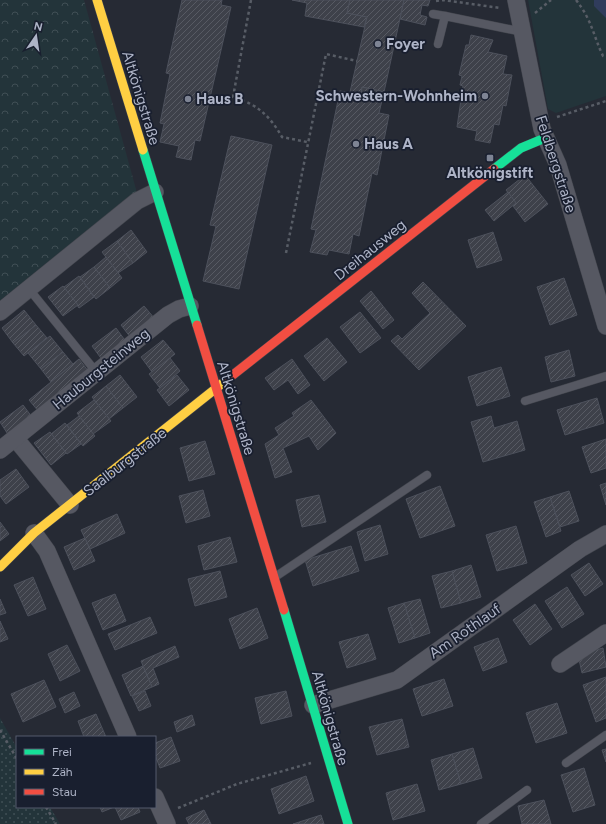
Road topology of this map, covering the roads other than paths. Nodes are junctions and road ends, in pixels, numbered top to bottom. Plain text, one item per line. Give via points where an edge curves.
1 (97, 0) edge
2 (517, 5) edge
3 (433, 14) dead end
4 (445, 16) junction
5 (523, 32) junction
6 (438, 44) dead end
7 (543, 130) junction
8 (155, 192) junction
9 (29, 290) junction
10 (190, 306) junction
11 (0, 312) edge
12 (606, 326) edge
13 (97, 373) junction
14 (606, 376) edge
15 (216, 390) junction
16 (525, 401) dead end
17 (15, 438) junction
18 (0, 450) edge
19 (427, 475) dead end
20 (70, 505) junction
21 (34, 533) junction
22 (606, 534) edge
23 (0, 567) edge
24 (274, 577) junction
25 (606, 633) edge
26 (560, 664) dead end
27 (313, 704) junction
28 (606, 735) edge
29 (128, 736) edge
30 (566, 763) dead end
31 (527, 790) dead end
32 (156, 800) edge
33 (165, 819) edge
34 (348, 824) edge
35 (481, 824) edge

1 - 8 street, Altkönigstraße
2 - 5 street, Feldbergstraße
3 - 4 lane
4 - 5 lane
4 - 6 lane
5 - 7 street, Feldbergstraße
7 - 12 street, Feldbergstraße via 558,165
7 - 15 street, Dreihausweg
8 - 9 street via 137,201
8 - 10 street, Altkönigstraße
9 - 11 street
9 - 13 lane
10 - 13 street, Hauburgsteinweg via 168,315
10 - 15 street, Altkönigstraße
13 - 17 street, Hauburgsteinweg
14 - 16 lane
15 - 20 street, Saalburgstraße
15 - 24 street, Altkönigstraße
17 - 18 street, Hauburgsteinweg
17 - 20 street
19 - 24 lane
20 - 21 street, Saalburgstraße
21 - 23 street, Saalburgstraße
21 - 29 street via 47,551
22 - 27 street, Am Rothlauf via 580,549 397,680
24 - 27 street, Altkönigstraße
25 - 26 street
27 - 34 street, Altkönigstraße
28 - 30 lane
31 - 35 lane
32 - 33 street

